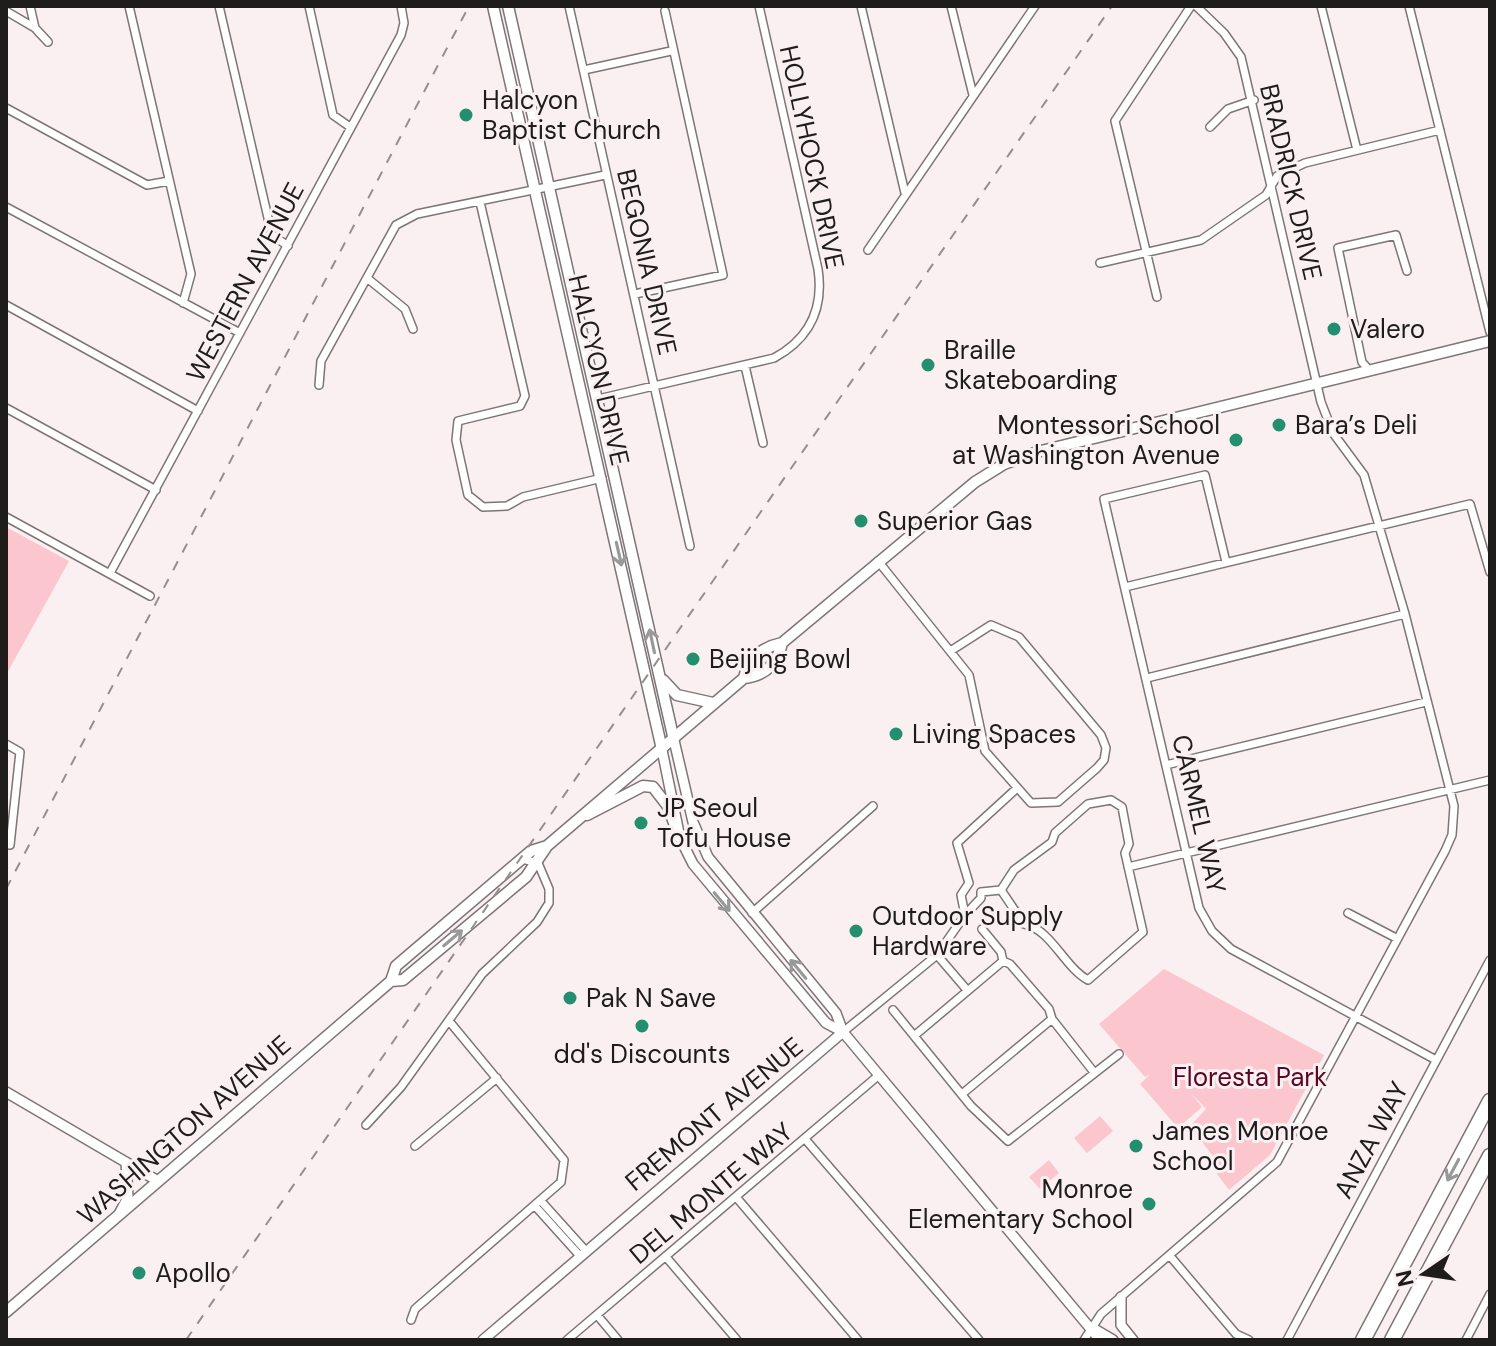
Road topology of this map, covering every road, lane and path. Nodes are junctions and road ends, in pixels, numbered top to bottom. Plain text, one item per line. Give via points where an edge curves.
1 (30, 6) edge
2 (129, 6) edge
3 (219, 6) edge
4 (309, 6) edge
5 (401, 6) edge
6 (493, 6) edge
7 (508, 6) edge
8 (569, 6) edge
9 (759, 6) edge
10 (861, 6) edge
11 (951, 6) edge
12 (1035, 6) edge
13 (1194, 6) edge
14 (1321, 6) edge
15 (1409, 6) edge
16 (6, 11) edge
17 (665, 11) dead end
18 (35, 28) junction
19 (48, 42) dead end
20 (671, 51) junction
21 (506, 59) junction
22 (584, 70) junction
23 (525, 78) junction
24 (973, 95) junction
25 (1254, 100) junction
26 (6, 108) edge
27 (350, 127) junction
28 (1210, 127) dead end
29 (1440, 130) junction
30 (1357, 150) junction
31 (605, 175) junction
32 (169, 181) junction
33 (549, 186) junction
34 (1273, 186) junction
35 (535, 190) junction
36 (905, 193) junction
37 (480, 202) junction
38 (6, 207) edge
39 (288, 246) junction
40 (868, 250) dead end
41 (1144, 254) junction
42 (1100, 263) dead end
43 (1407, 271) dead end
44 (367, 278) junction
45 (635, 294) junction
46 (1157, 297) dead end
47 (183, 303) junction
48 (6, 305) edge
49 (413, 329) dead end
50 (1490, 332) edge
51 (240, 333) junction
52 (1490, 341) edge
53 (745, 366) junction
54 (1369, 370) junction
55 (1316, 382) junction
56 (319, 385) dead end
57 (655, 386) junction
58 (598, 399) junction
59 (6, 408) edge
60 (198, 411) junction
61 (763, 443) dead end
62 (602, 478) junction
63 (156, 490) junction
64 (6, 517) edge
65 (1380, 524) junction
66 (690, 546) dead end
67 (878, 561) junction
68 (1226, 562) junction
69 (1490, 572) edge
70 (110, 573) junction
71 (1125, 587) junction
72 (150, 596) dead end
73 (1405, 614) junction
74 (782, 643) junction
75 (952, 650) junction
76 (661, 677) junction
77 (744, 678) junction
78 (1147, 678) junction
79 (1426, 702) junction
80 (713, 703) junction
81 (673, 736) junction
82 (6, 744) edge
83 (661, 745) junction
84 (1166, 765) junction
85 (1490, 780) edge
86 (1451, 788) junction
87 (1016, 789) junction
88 (873, 806) dead end
89 (578, 819) junction
90 (680, 838) junction
91 (6, 845) edge
92 (547, 846) junction
93 (1186, 854) junction
94 (522, 859) junction
95 (538, 863) junction
96 (1128, 867) junction
97 (969, 883) junction
98 (1001, 890) junction
99 (981, 892) junction
100 (752, 913) junction
101 (1348, 913) dead end
102 (965, 915) junction
103 (982, 929) dead end
104 (1396, 938) junction
105 (937, 955) junction
106 (1490, 960) edge
107 (1003, 961) junction
108 (391, 981) junction
109 (967, 990) junction
110 (893, 1010) dead end
111 (1356, 1018) junction
112 (1052, 1019) junction
113 (449, 1021) junction
114 (843, 1032) junction
115 (914, 1036) junction
116 (1119, 1054) dead end
117 (1436, 1060) junction
118 (1093, 1071) junction
119 (879, 1075) junction
120 (497, 1078) junction
121 (6, 1092) edge
122 (962, 1094) junction
123 (1490, 1101) edge
124 (366, 1125) dead end
125 (805, 1139) junction
126 (415, 1146) dead end
127 (1490, 1156) edge
128 (126, 1162) junction
129 (158, 1181) junction
130 (736, 1197) junction
131 (538, 1204) junction
132 (117, 1218) junction
133 (583, 1253) junction
134 (1170, 1256) junction
135 (666, 1257) junction
136 (1490, 1294) edge
137 (1121, 1297) junction
138 (6, 1312) edge
139 (597, 1315) junction
140 (411, 1320) dead end
141 (1093, 1328) junction
142 (483, 1340) edge
143 (567, 1340) edge
144 (618, 1340) edge
145 (737, 1340) edge
146 (858, 1340) edge
147 (979, 1340) edge
148 (1084, 1340) edge
149 (1100, 1340) edge
150 (1113, 1340) edge
151 (1133, 1340) edge
152 (1249, 1340) edge
153 (1287, 1340) edge
154 (1363, 1340) edge
155 (1392, 1340) edge
156 (1466, 1340) edge

1 - 18 street
2 - 32 street
3 - 39 street via 272,235
4 - 27 street via 333,115
5 - 27 street, WESTERN AVENUE via 403,29
6 - 21 main road, HALCYON DRIVE
7 - 23 main road, HALCYON DRIVE
8 - 22 street, BEGONIA DRIVE
9 - 53 street, HOLLYHOCK DRIVE via 820,283 816,313 797,343 774,358
10 - 36 street
11 - 24 street
12 - 24 street
13 - 25 street, BRADRICK DRIVE via 1241,57
13 - 41 street via 1115,121
14 - 30 street
15 - 29 street
16 - 18 street
17 - 20 street
18 - 19 street
20 - 22 street
20 - 45 street via 723,275
21 - 23 main road
21 - 35 main road, HALCYON DRIVE
22 - 31 street, BEGONIA DRIVE
23 - 33 main road, HALCYON DRIVE
24 - 36 street
25 - 28 street via 1228,109
25 - 34 street, BRADRICK DRIVE
26 - 32 street via 147,185
27 - 39 street, WESTERN AVENUE
29 - 30 street
29 - 50 street
30 - 34 street via 1305,163 1277,176
31 - 33 street
31 - 45 street, BEGONIA DRIVE
32 - 47 street via 191,274
33 - 35 street
33 - 58 main road, HALCYON DRIVE
34 - 41 street via 1213,233
34 - 55 street, BRADRICK DRIVE
35 - 37 street
35 - 62 main road, HALCYON DRIVE
36 - 40 street
37 - 44 street via 417,214 396,225
37 - 62 street via 525,396 520,406 458,421 456,440 468,495 483,507 507,506 523,497
38 - 47 street
39 - 51 street, WESTERN AVENUE
41 - 42 street
41 - 46 street
43 - 54 street via 1396,235 1338,248 1362,362
44 - 49 street via 405,309
44 - 56 street via 321,361
45 - 57 street, BEGONIA DRIVE
47 - 51 street
48 - 60 street
51 - 60 street, WESTERN AVENUE
52 - 54 main road, WASHINGTON AVENUE
53 - 57 street, HOLLYHOCK DRIVE
53 - 61 street
54 - 55 main road, WASHINGTON AVENUE
55 - 65 street, BRADRICK DRIVE via 1333,433 1364,475
55 - 67 main road, WASHINGTON AVENUE via 1004,464
57 - 58 street, HOLLYHOCK DRIVE
57 - 66 street, BEGONIA DRIVE
76 -> 58 main road, HALCYON DRIVE
59 - 63 street
60 - 63 street, WESTERN AVENUE
62 -> 83 main road, HALCYON DRIVE
63 - 70 street, WESTERN AVENUE
64 - 70 street
65 - 68 street
65 - 69 street via 1470,504
65 - 73 street, BRADRICK DRIVE
67 - 74 main road, WASHINGTON AVENUE
67 - 75 street
68 - 71 street
68 - 71 street, CARMEL WAY via 1205,475 1104,499
70 - 72 street
71 - 78 street, CARMEL WAY
73 - 78 street
73 - 79 street, BRADRICK DRIVE
74 - 77 main road, WASHINGTON AVENUE via 768,646 746,665
74 - 77 main road, WASHINGTON AVENUE via 779,659 757,677
75 - 87 street via 969,675 985,751
75 - 87 street via 991,625 1019,637 1101,735 1104,760 1058,802 1031,803
76 - 80 main road via 677,695
76 - 81 main road, HALCYON DRIVE
77 - 80 main road, WASHINGTON AVENUE
78 - 84 street, CARMEL WAY
79 - 84 street
79 - 86 street, BRADRICK DRIVE
80 - 81 main road, WASHINGTON AVENUE
81 - 83 main road, WASHINGTON AVENUE
81 - 100 street via 697,833 717,871
82 - 91 street via 20,752
83 - 89 main road, WASHINGTON AVENUE
83 - 90 street
84 - 93 street, CARMEL WAY
85 - 86 street
86 - 93 street
86 - 104 street, BRADRICK DRIVE via 1452,835
87 - 97 street via 957,843
88 - 100 street
89 - 90 main road via 643,786 653,787
89 - 92 main road, WASHINGTON AVENUE
90 -> 114 street via 715,893 826,1023
92 - 94 main road, WASHINGTON AVENUE
92 - 95 main road, WASHINGTON AVENUE
93 - 96 street
93 - 111 street, CARMEL WAY via 1199,908 1212,931 1231,949
94 - 95 street
94 - 108 main road, WASHINGTON AVENUE via 396,966
108 -> 95 main road, WASHINGTON AVENUE via 403,980
95 - 113 street via 549,903 537,922 482,974
96 - 98 street via 1122,807 1111,800 1088,804 1055,833 1052,842 1014,870
96 - 98 street via 1143,932 1088,980 1035,926 1024,924
97 - 99 street
97 - 102 street via 961,895
98 - 99 street
99 - 102 street, FREMONT AVENUE
114 -> 100 street via 836,1013
101 - 104 street
102 - 105 street, FREMONT AVENUE
103 - 107 street
104 - 111 street, BRADRICK DRIVE
105 - 109 street
105 - 114 street, FREMONT AVENUE
106 - 117 street, ANZA WAY
107 - 109 street
107 - 112 street via 1039,997
108 - 129 main road, WASHINGTON AVENUE
109 - 115 street
110 - 115 street
111 - 117 street, CARMEL WAY
111 - 134 street, BRADRICK DRIVE via 1277,1162
112 - 118 street
112 - 122 street
113 - 120 street
113 - 124 street
114 - 119 street
114 - 133 street, FREMONT AVENUE
115 - 122 street
116 - 118 street
117 - 153 street, ANZA WAY
118 - 122 street via 1008,1141
119 - 125 street, DEL MONTE WAY
119 - 141 street
120 - 126 street
120 - 131 street via 564,1160 561,1182
121 - 128 street
123 -> 154 highway
125 - 130 street, DEL MONTE WAY
125 - 147 street
127 - 155 highway
128 - 129 street
128 - 132 street via 128,1197
129 - 132 main road, WASHINGTON AVENUE
130 - 135 street, DEL MONTE WAY
130 - 146 street
131 - 133 street
131 - 140 street via 415,1309
132 - 138 main road, WASHINGTON AVENUE
133 - 142 street, FREMONT AVENUE
134 - 137 street, BRADRICK DRIVE
134 - 152 street via 1236,1334
135 - 139 street, DEL MONTE WAY
135 - 145 street
136 - 156 street
137 - 141 street, BRADRICK DRIVE
137 - 151 street via 1121,1325
139 - 143 street, DEL MONTE WAY
139 - 144 street
141 - 148 street, BRADRICK DRIVE
141 - 149 street
141 - 150 street

